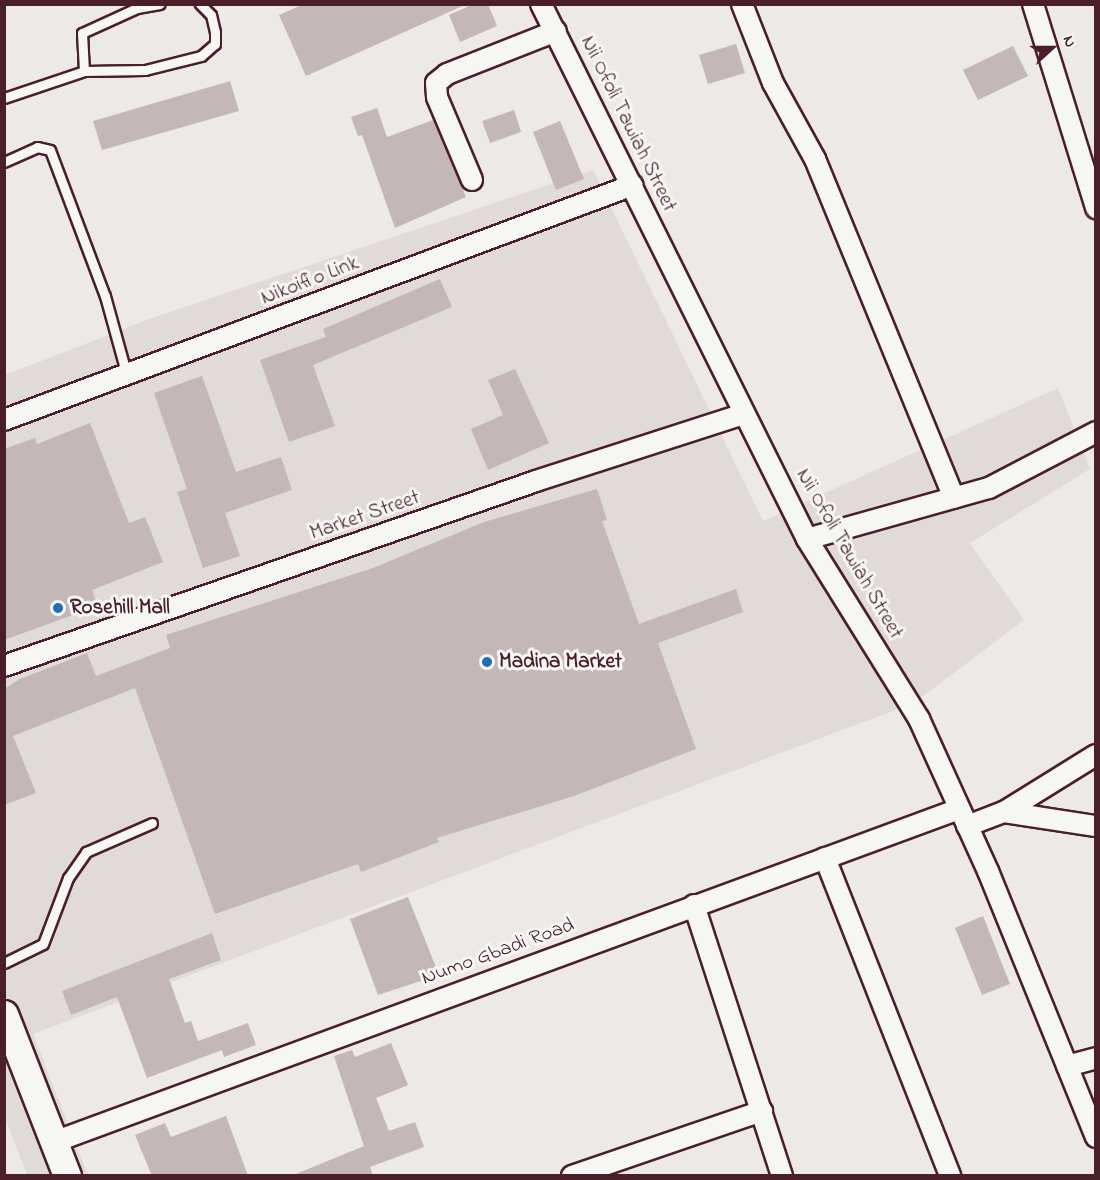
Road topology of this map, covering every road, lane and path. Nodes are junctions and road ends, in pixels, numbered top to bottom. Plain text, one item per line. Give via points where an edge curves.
1 (160, 4) edge
2 (200, 4) edge
3 (541, 4) edge
4 (742, 4) edge
5 (1033, 4) edge
6 (556, 31) junction
7 (84, 71) junction
8 (4, 98) edge
9 (4, 162) edge
10 (472, 180) dead end
11 (633, 185) junction
12 (1095, 208) edge
13 (127, 376) junction
14 (743, 414) junction
15 (4, 420) edge
16 (1095, 432) edge
17 (954, 498) junction
18 (807, 539) junction
19 (4, 666) edge
20 (1095, 755) edge
21 (1004, 812) junction
22 (963, 818) junction
23 (152, 823) dead end
24 (1095, 826) edge
25 (825, 858) junction
26 (694, 905) junction
27 (4, 963) edge
28 (4, 1014) edge
29 (1095, 1058) edge
30 (1067, 1066) junction
31 (762, 1111) junction
32 (1095, 1137) edge
33 (54, 1142) junction
34 (67, 1176) edge
35 (572, 1176) edge
36 (782, 1176) edge
37 (950, 1176) edge

1 - 7 lane via 137,8 82,33
2 - 7 lane via 211,15 215,32 215,44 201,56 145,70
3 - 6 street, Nii Ofoli Tawiah Street
4 - 17 street via 773,83 815,159
5 - 12 street
6 - 10 street via 447,74 436,83 437,97
6 - 11 street, Nii Ofoli Tawiah Street
7 - 8 lane
9 - 13 lane via 37,147 50,150 105,296
11 - 13 street, Nikoifio Link
11 - 14 street, Nii Ofoli Tawiah Street
13 - 15 street, Nikoifio Link
14 - 18 street, Nii Ofoli Tawiah Street
14 - 19 street, Market Street
16 - 17 street via 989,488
17 - 18 street
18 - 22 street, Nii Ofoli Tawiah Street via 919,719
20 - 21 street, Numo Gbadi Road
21 - 22 street, Numo Gbadi Road
21 - 24 street
22 - 25 street, Numo Gbadi Road
22 - 30 street, Nii Ofoli Tawiah Street
23 - 27 lane via 86,852 68,878 44,944
25 - 26 street, Numo Gbadi Road
25 - 37 street
26 - 31 street
26 - 33 street, Numo Gbadi Road
28 - 33 main road
29 - 30 street
30 - 32 street, Nii Ofoli Tawiah Street
31 - 35 street
31 - 36 street
33 - 34 main road

